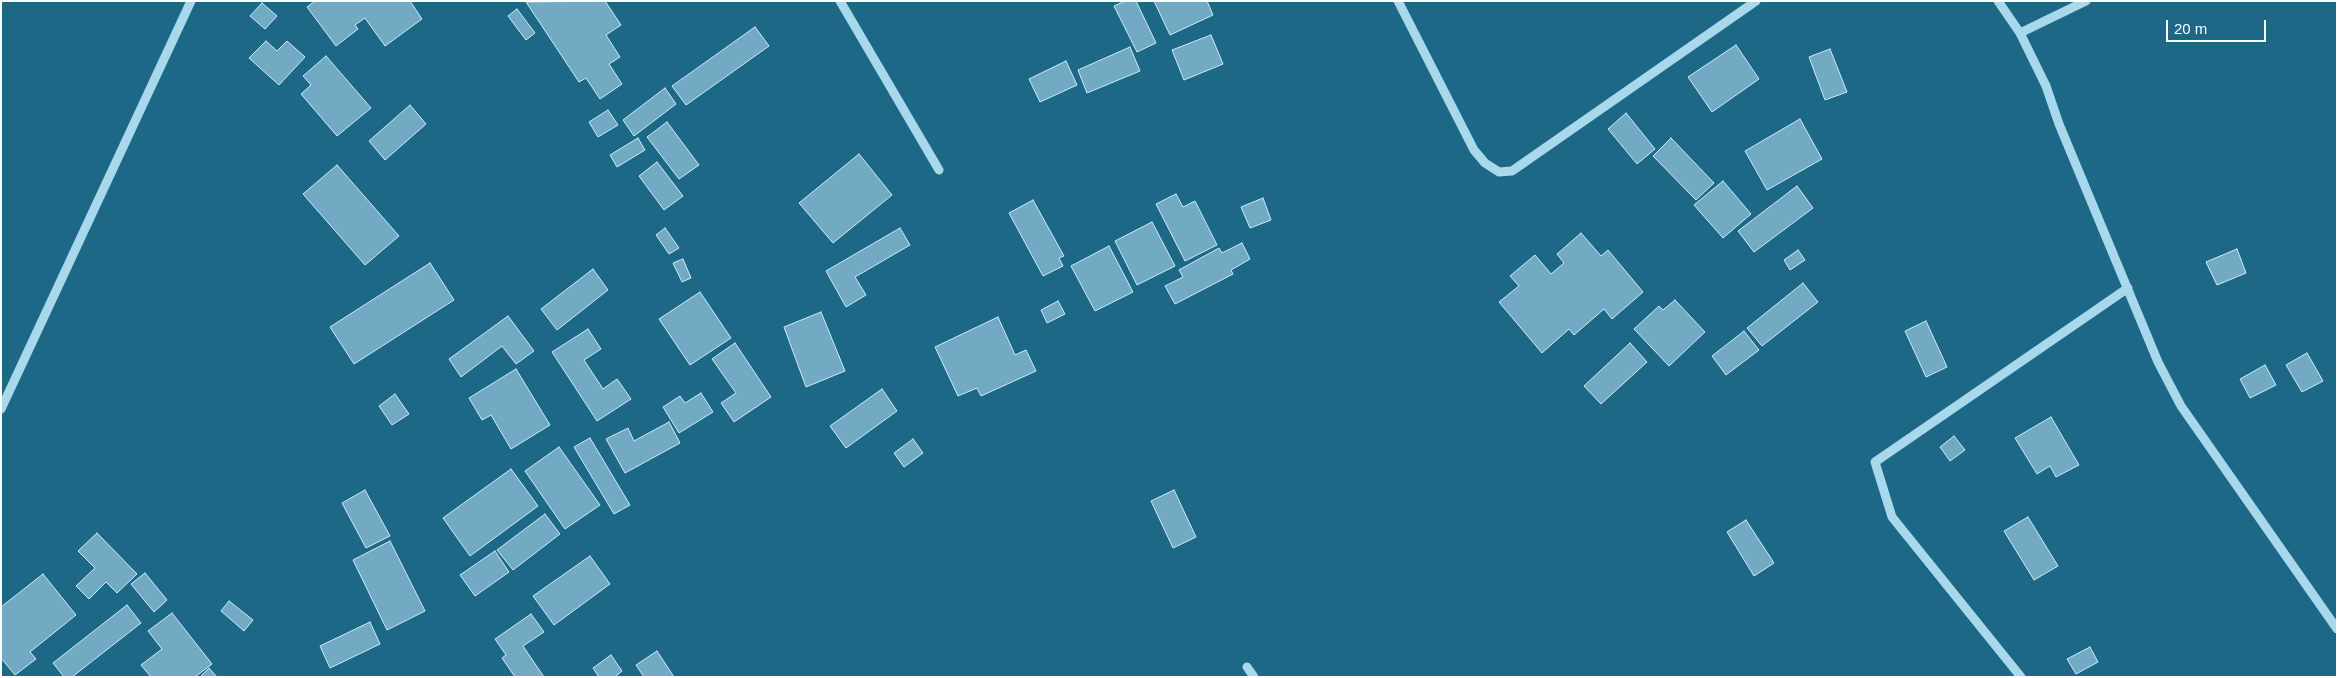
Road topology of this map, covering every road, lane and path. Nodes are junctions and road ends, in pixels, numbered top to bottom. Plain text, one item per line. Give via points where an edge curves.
1 (191, 1) edge
2 (840, 1) edge
3 (1398, 1) edge
4 (1756, 1) edge
5 (1998, 1) edge
6 (2086, 1) edge
7 (2020, 33) junction
8 (939, 170) dead end
9 (2128, 288) junction
10 (1, 408) edge
11 (2337, 629) edge
12 (1247, 667) dead end
13 (1254, 677) edge
14 (2021, 677) edge

1 - 10 street
2 - 8 street
3 - 4 street via 1474,150 1499,172 1512,171
5 - 7 street
6 - 7 street
7 - 9 street via 2046,86
9 - 11 street via 2158,362 2181,406
9 - 14 street via 1875,462 1892,517
12 - 13 street

